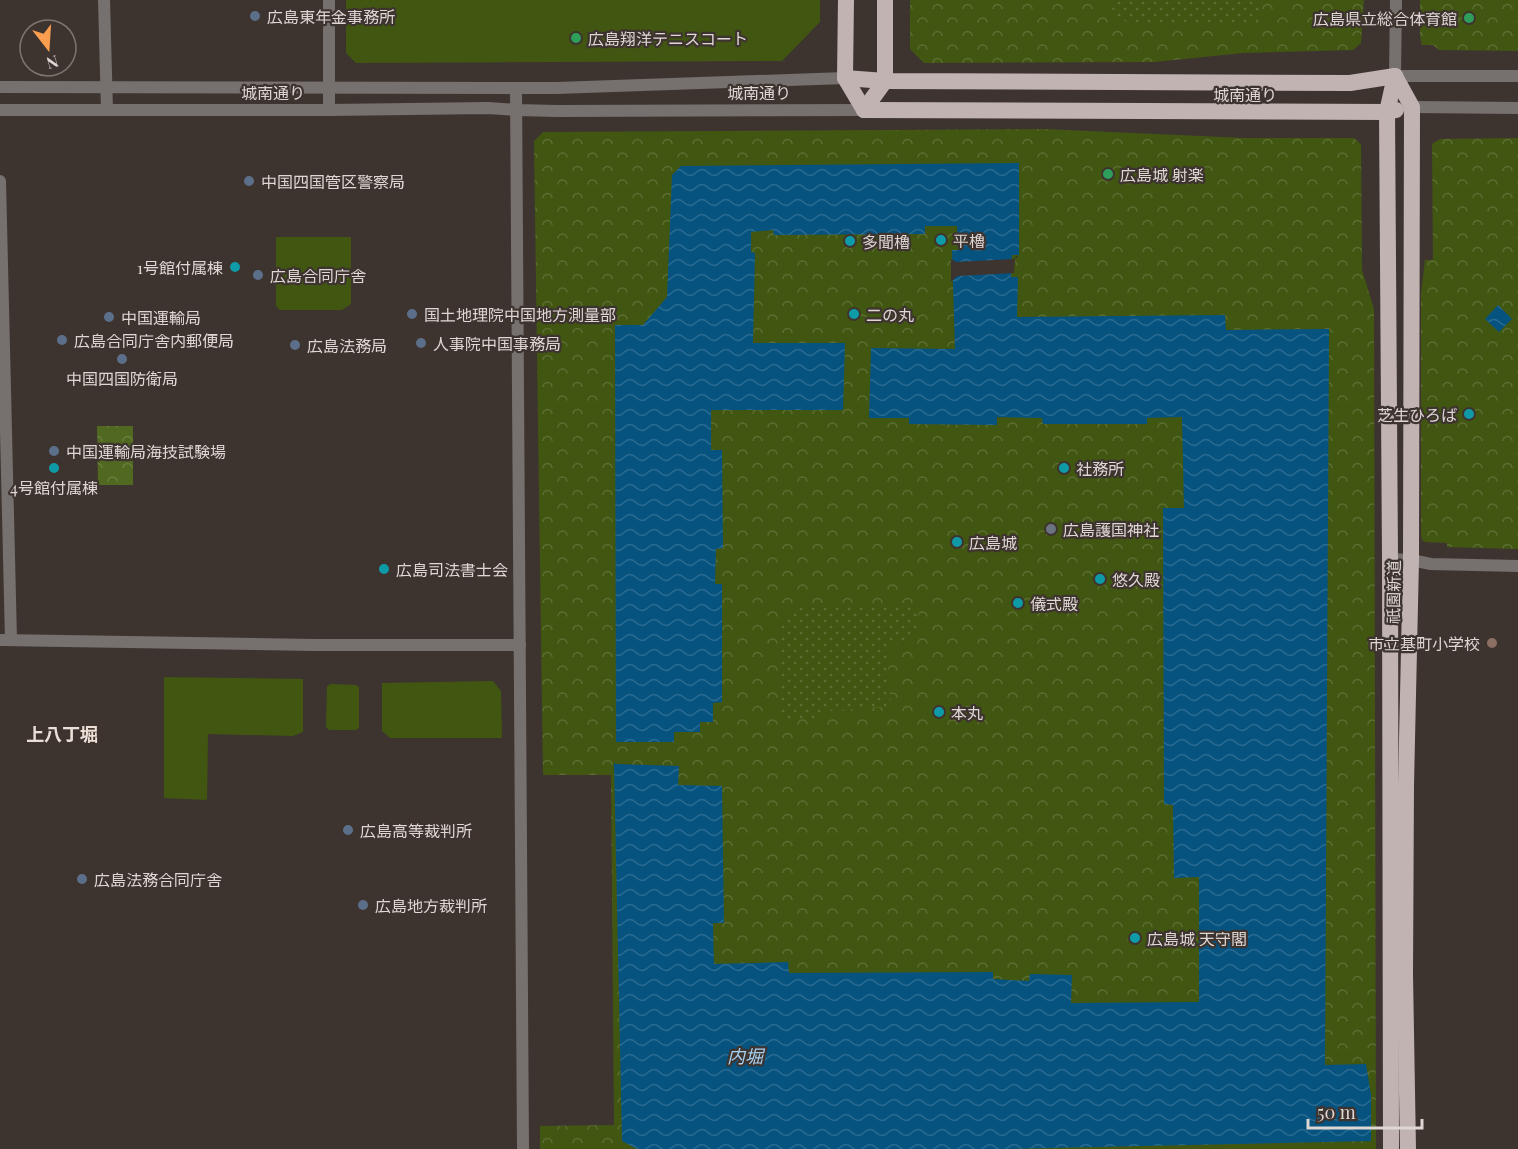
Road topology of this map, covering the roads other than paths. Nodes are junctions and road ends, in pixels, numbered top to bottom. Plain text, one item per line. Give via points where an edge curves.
1 (104, 0) edge
2 (329, 0) edge
3 (846, 0) edge
4 (885, 0) edge
5 (1396, 0) edge
6 (1395, 75) junction
7 (1518, 76) edge
8 (845, 78) junction
9 (885, 81) junction
10 (106, 86) junction
11 (0, 87) edge
12 (329, 88) junction
13 (516, 88) junction
14 (1412, 107) junction
15 (1518, 108) edge
16 (0, 110) edge
17 (106, 110) junction
18 (329, 110) junction
19 (517, 110) junction
20 (864, 110) junction
21 (1387, 112) junction
22 (0, 181) edge
23 (2, 393) edge
24 (1390, 559) junction
25 (1411, 560) junction
26 (1518, 566) edge
27 (6, 640) edge
28 (520, 645) junction
29 (523, 1149) edge
30 (1391, 1149) edge
31 (1408, 1149) edge

1 - 10 street
2 - 12 street
3 - 8 highway
4 - 9 highway
5 - 6 street
6 - 7 street
6 - 9 highway, 城南通り via 1350,83
6 - 14 highway, 祇園新道
6 - 21 highway, 祇園新道
8 - 9 highway, 城南通り
8 - 13 street, 城南通り
8 - 20 highway
9 - 20 highway
10 - 11 street, 城南通り
10 - 12 street, 城南通り
10 - 17 street
12 - 13 street, 城南通り
12 - 18 street
13 - 19 street
14 - 15 street, 城南通り
14 - 21 highway, 城南通り
14 - 25 highway, 祇園新道
16 - 17 street, 城南通り
17 - 18 street, 城南通り
18 - 19 street, 城南通り
19 - 20 street, 城南通り
19 - 28 street
20 - 21 highway, 城南通り
21 - 24 highway, 祇園新道
22 - 23 street
23 - 27 street
24 - 25 street
24 - 30 highway, 祇園新道
25 - 26 street
25 - 31 highway, 祇園新道 via 1405,963
27 - 28 street
28 - 29 street

